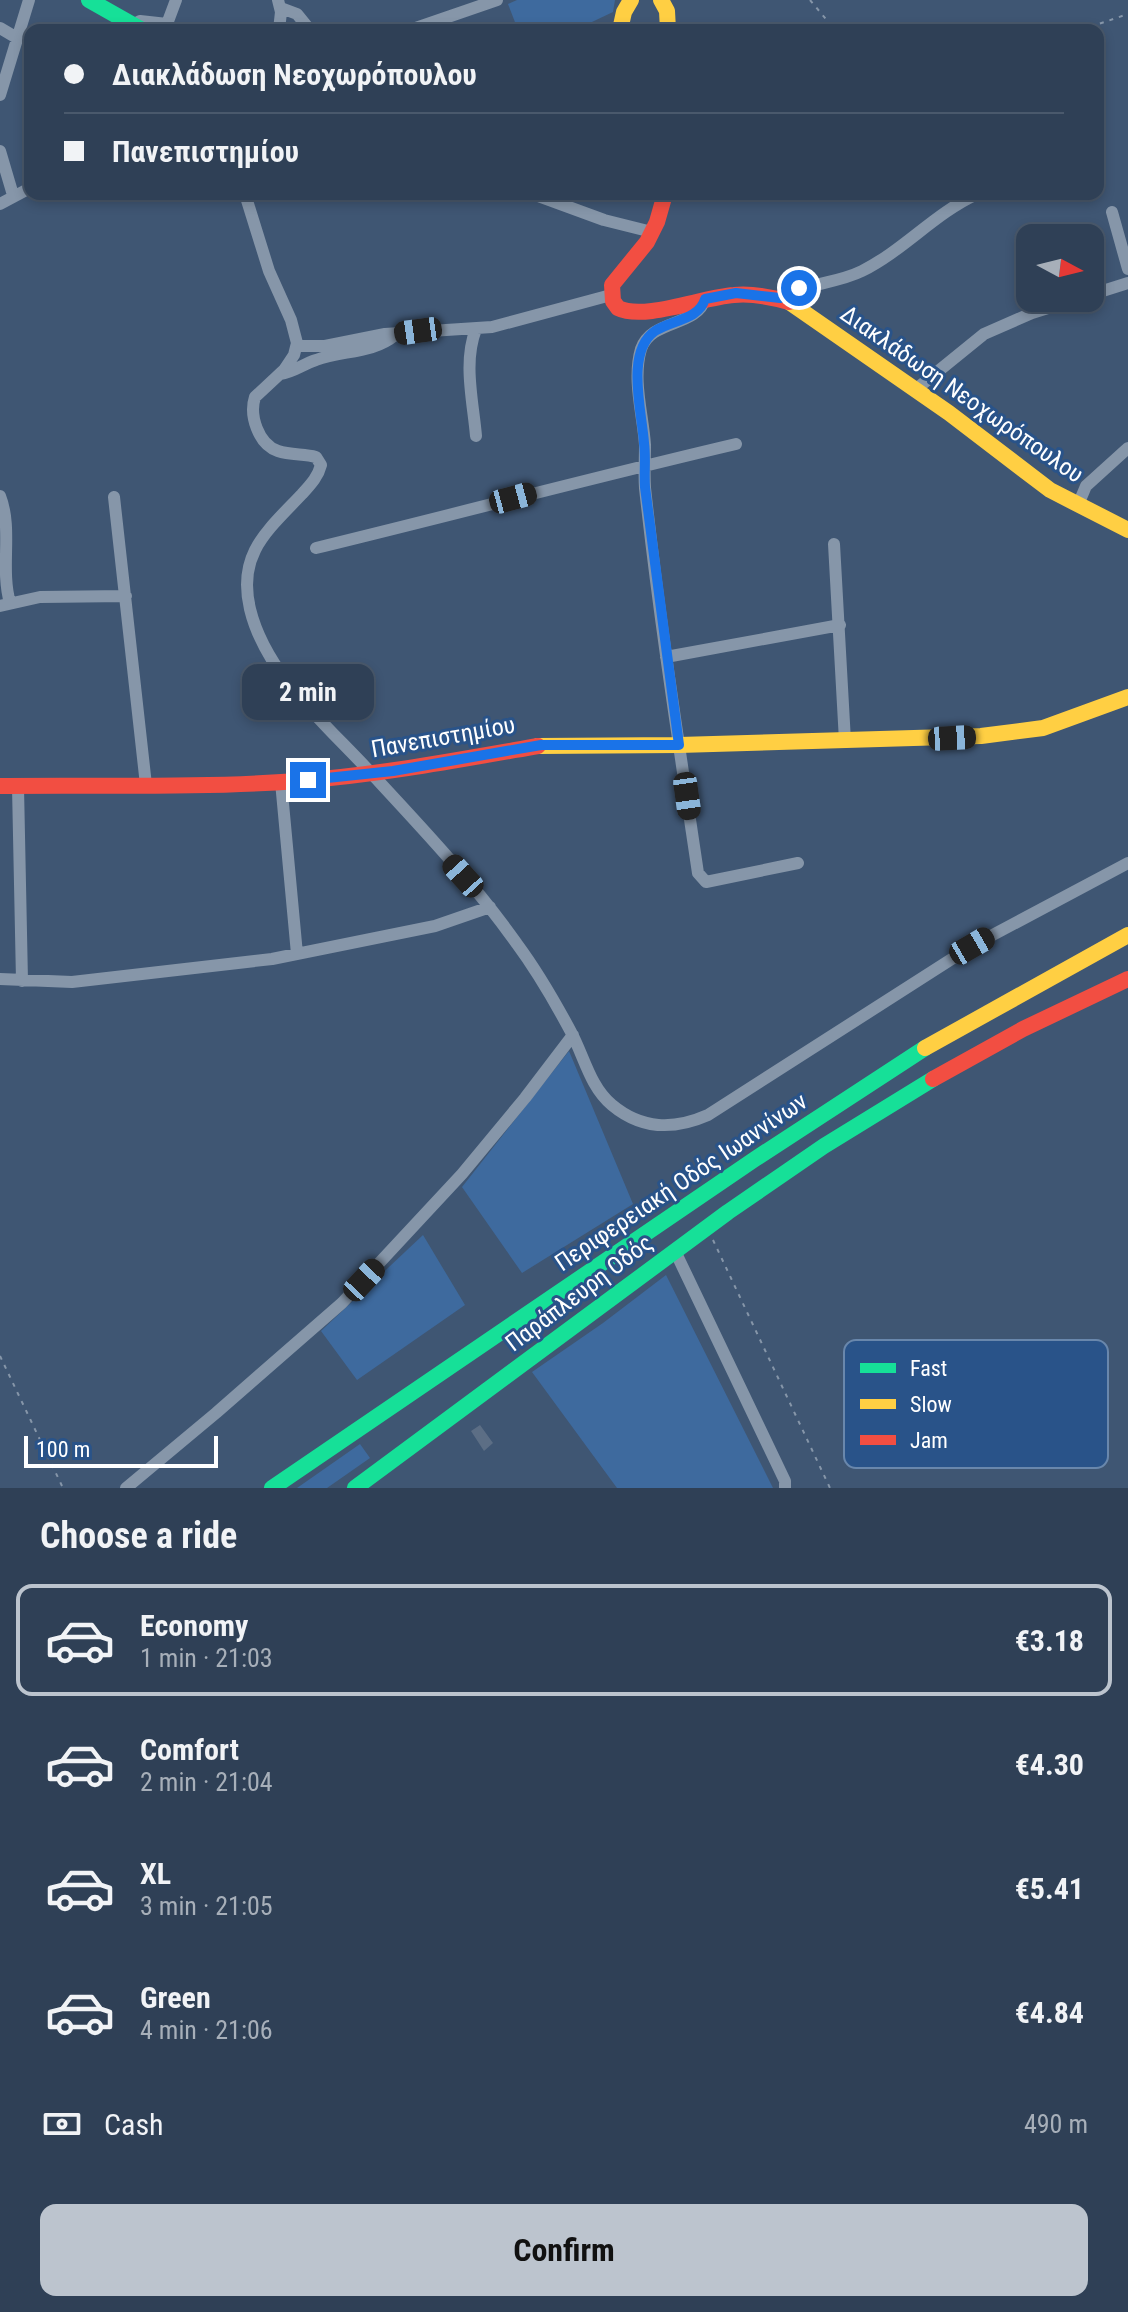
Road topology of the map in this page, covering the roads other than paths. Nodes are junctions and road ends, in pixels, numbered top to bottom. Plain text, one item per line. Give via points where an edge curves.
1 (29, 0) edge
2 (89, 0) edge
3 (176, 0) edge
4 (497, 0) edge
5 (631, 0) edge
6 (661, 0) edge
7 (280, 4) edge
8 (131, 24) edge
9 (139, 24) edge
10 (167, 24) edge
11 (167, 24) edge
12 (279, 24) edge
13 (305, 24) edge
14 (427, 24) edge
15 (621, 24) edge
16 (668, 24) edge
17 (0, 28) edge
18 (17, 38) junction
19 (0, 95) edge
20 (0, 151) edge
21 (24, 190) edge
22 (13, 195) junction
23 (247, 200) edge
24 (549, 200) edge
25 (663, 200) edge
26 (968, 200) edge
27 (0, 204) edge
28 (1112, 212) dead end
29 (652, 232) junction
30 (1128, 269) edge
31 (1128, 283) edge
32 (1104, 291) edge
33 (611, 295) junction
34 (780, 298) junction
35 (705, 299) junction
36 (1035, 312) edge
37 (476, 329) junction
38 (395, 335) junction
39 (297, 346) junction
40 (280, 374) junction
41 (915, 390) junction
42 (476, 436) dead end
43 (736, 444) dead end
44 (1128, 448) edge
45 (644, 465) junction
46 (0, 496) edge
47 (114, 497) dead end
48 (1078, 505) junction
49 (1128, 530) edge
50 (834, 544) dead end
51 (316, 548) dead end
52 (126, 596) junction
53 (5, 604) edge
54 (840, 625) junction
55 (666, 657) junction
56 (1128, 697) edge
57 (845, 741) junction
58 (679, 745) junction
59 (372, 774) junction
60 (281, 782) junction
61 (146, 785) junction
62 (0, 786) edge
63 (18, 787) junction
64 (798, 863) dead end
65 (1128, 863) edge
66 (490, 907) junction
67 (1128, 935) edge
68 (297, 954) junction
69 (0, 979) edge
70 (1128, 979) edge
71 (22, 981) junction
72 (573, 1035) junction
73 (675, 1251) junction
74 (126, 1488) edge
75 (272, 1488) edge
76 (355, 1488) edge
77 (785, 1488) edge

1 - 18 street
2 - 8 main road
3 - 11 street
4 - 14 street
5 - 15 main road
6 - 16 main road
7 - 12 street
7 - 13 street
9 - 10 street
17 - 18 street
18 - 19 street
20 - 22 street
21 - 22 street
22 - 27 street
23 - 39 street
24 - 29 street
25 - 29 main road
26 - 34 street via 864,270
28 - 30 street
29 - 33 main road via 614,280
31 - 32 street
33 - 35 main road, Διακλάδωση Νεοχωρόπουλου via 618,308 631,312
33 - 37 street
34 - 35 main road, Διακλάδωση Νεοχωρόπουλου via 736,293
34 - 41 main road, Διακλάδωση Νεοχωρόπουλου
35 - 45 street via 697,312 654,332 641,348 637,376
36 - 41 street via 984,334
37 - 38 street
37 - 42 street via 470,364
38 - 39 street
38 - 40 street via 370,348 317,359
39 - 40 street
40 - 59 street via 255,397 252,410 258,428 272,448 316,457 321,467 253,553 246,579 251,611 272,660
41 - 48 main road, Διακλάδωση Νεοχωρόπουλου via 1038,482
43 - 45 street
44 - 48 street via 1086,486
45 - 51 street
45 - 55 street
46 - 53 street
47 - 52 street
48 - 49 main road, Διακλάδωση Νεοχωρόπουλου
50 - 54 street
52 - 53 street via 61,596
52 - 61 street
54 - 55 street
54 - 57 street
55 - 58 street
56 - 57 main road, Πανεπιστημίου via 1025,732
57 - 58 main road, Πανεπιστημίου
58 - 59 main road, Πανεπιστημίου via 541,745
58 - 64 street via 701,880
59 - 60 main road, Πανεπιστημίου
59 - 66 street
60 - 61 main road, Πανεπιστημίου
60 - 68 street
61 - 63 main road, Πανεπιστημίου
62 - 63 main road, Πανεπιστημίου
63 - 71 street
65 - 72 street via 972,946 695,1121 664,1127 640,1123 620,1111 598,1089
66 - 68 street via 435,926
66 - 72 street
67 - 75 main road, Περιφερειακή Οδός Ιωαννίνων via 922,1051
68 - 71 street via 98,980
69 - 71 street
70 - 73 main road, Παράπλευρη Οδός via 1046,1016 922,1085
72 - 74 street via 462,1174 342,1303
73 - 76 main road, Παράπλευρη Οδός
73 - 77 street

